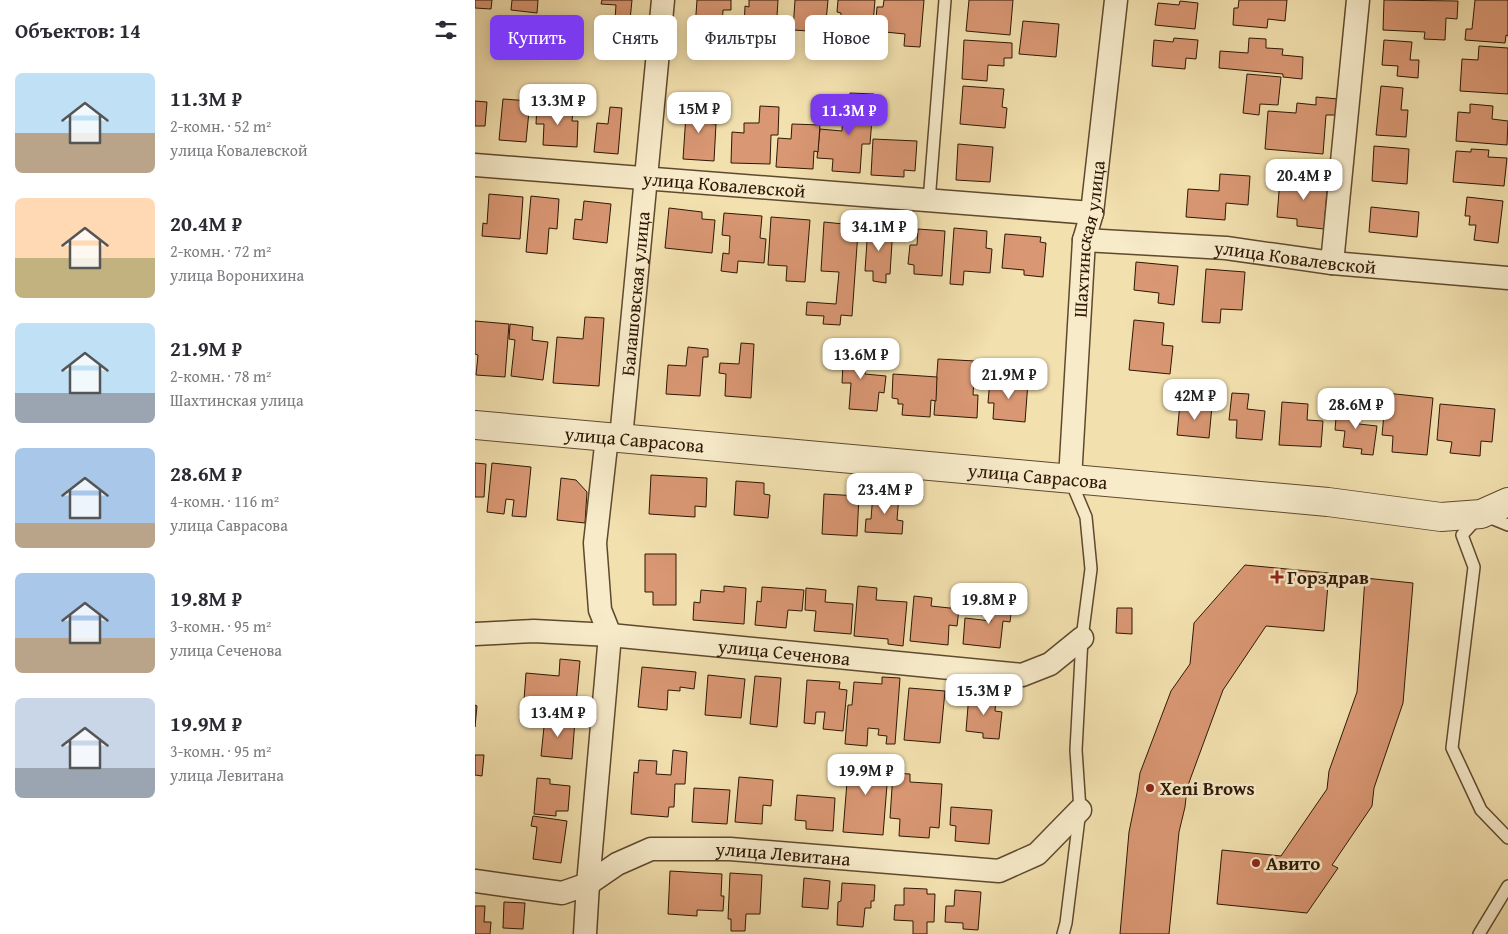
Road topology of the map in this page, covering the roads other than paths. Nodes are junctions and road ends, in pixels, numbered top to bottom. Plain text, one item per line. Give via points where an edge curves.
1 (663, 0) edge
2 (945, 0) edge
3 (1116, 0) edge
4 (1358, 0) edge
5 (475, 165) edge
6 (646, 179) junction
7 (929, 201) junction
8 (1092, 213) junction
9 (1084, 240) junction
10 (1332, 263) junction
11 (1508, 278) edge
12 (475, 425) edge
13 (614, 437) junction
14 (1070, 479) junction
15 (1508, 502) edge
16 (1481, 514) junction
17 (1508, 525) edge
18 (475, 634) edge
19 (610, 635) junction
20 (1082, 638) junction
21 (1080, 810) junction
22 (1508, 838) edge
23 (475, 881) edge
24 (588, 884) junction
25 (1508, 886) edge
26 (585, 934) edge
27 (1063, 934) edge
28 (1479, 934) edge

1 - 6 street, Балашовская улица
2 - 7 lane
3 - 8 street, Шахтинская улица
4 - 10 street
5 - 6 street, улица Ковалевской
6 - 7 street, улица Ковалевской
6 - 13 street, Балашовская улица
7 - 8 street, улица Ковалевской
8 - 9 street, Шахтинская улица
9 - 10 street, улица Ковалевской via 1226,248
9 - 14 street, Шахтинская улица
10 - 11 street, улица Ковалевской
12 - 13 street, улица Саврасова
13 - 14 street, улица Саврасова
13 - 19 street, Балашовская улица via 595,543 600,610
14 - 16 street, улица Саврасова via 1328,502 1441,517
14 - 20 lane via 1086,518 1091,569
15 - 16 street, улица Саврасова
16 - 17 lane
16 - 22 lane via 1462,535 1475,567 1452,748 1481,810
18 - 19 street, улица Сеченова via 533,631
19 - 20 street, улица Сеченова via 1022,675 1050,664
19 - 24 street, Балашовская улица
20 - 21 lane via 1076,750
21 - 24 street, улица Левитана via 1037,854 999,871 730,849 651,848 617,864
21 - 27 lane
23 - 24 street, улица Левитана via 562,893
24 - 26 street, Балашовская улица
25 - 28 lane

